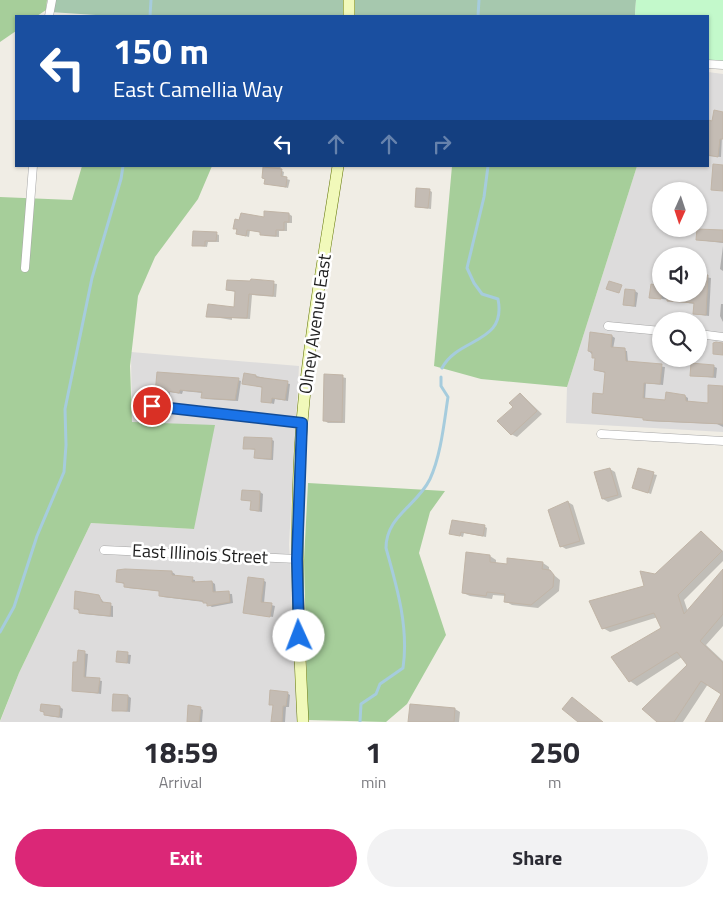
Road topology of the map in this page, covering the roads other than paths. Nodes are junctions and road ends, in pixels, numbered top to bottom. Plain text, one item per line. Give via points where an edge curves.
1 (52, 0) edge
2 (349, 0) edge
3 (49, 15) edge
4 (349, 15) edge
5 (709, 64) edge
6 (723, 65) edge
7 (32, 167) edge
8 (338, 167) edge
9 (25, 268) dead end
10 (608, 326) dead end
11 (652, 330) edge
12 (707, 335) edge
13 (723, 337) edge
14 (152, 406) dead end
15 (302, 423) junction
16 (601, 434) dead end
17 (723, 441) edge
18 (104, 550) dead end
19 (297, 559) junction
20 (303, 722) edge

1 - 3 street
2 - 4 main road
5 - 6 street
7 - 9 street
8 - 15 main road, Olney Avenue East
10 - 11 street
12 - 13 street
14 - 15 street
15 - 19 main road, Olney Avenue East
16 - 17 street
18 - 19 street, East Illinois Street
19 - 20 main road, Olney Avenue East

